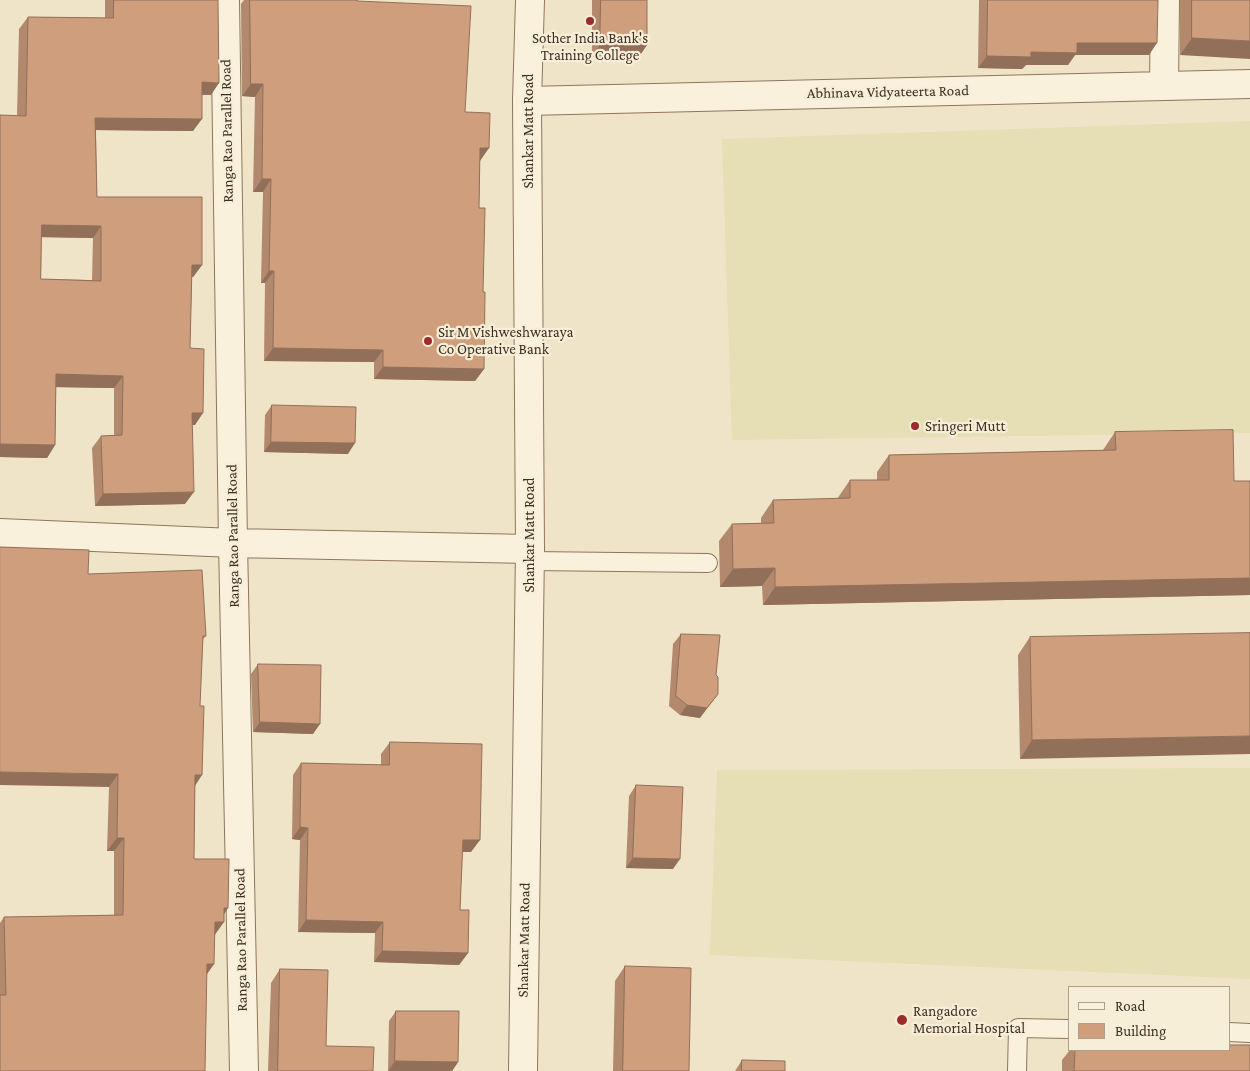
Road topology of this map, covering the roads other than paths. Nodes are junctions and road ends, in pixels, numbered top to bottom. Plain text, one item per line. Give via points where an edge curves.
1 (225, 0) edge
2 (530, 0) edge
3 (1165, 0) edge
4 (1250, 84) edge
5 (1164, 86) junction
6 (527, 101) junction
7 (0, 532) edge
8 (233, 543) junction
9 (530, 555) junction
10 (708, 563) dead end
11 (1068, 1029) edge
12 (1230, 1032) edge
13 (1250, 1033) edge
14 (244, 1071) edge
15 (522, 1071) edge
16 (1017, 1071) edge

1 - 8 street, Ranga Rao Parallel Road
2 - 6 street, Shankar Matt Road
3 - 5 street
4 - 5 street, Abhinava Vidyateerta Road
5 - 6 street, Abhinava Vidyateerta Road
6 - 9 street, Shankar Matt Road
7 - 8 street
8 - 9 street
8 - 14 street, Ranga Rao Parallel Road
9 - 10 lane
9 - 15 street, Shankar Matt Road
11 - 16 lane via 1018,1028
12 - 13 lane

